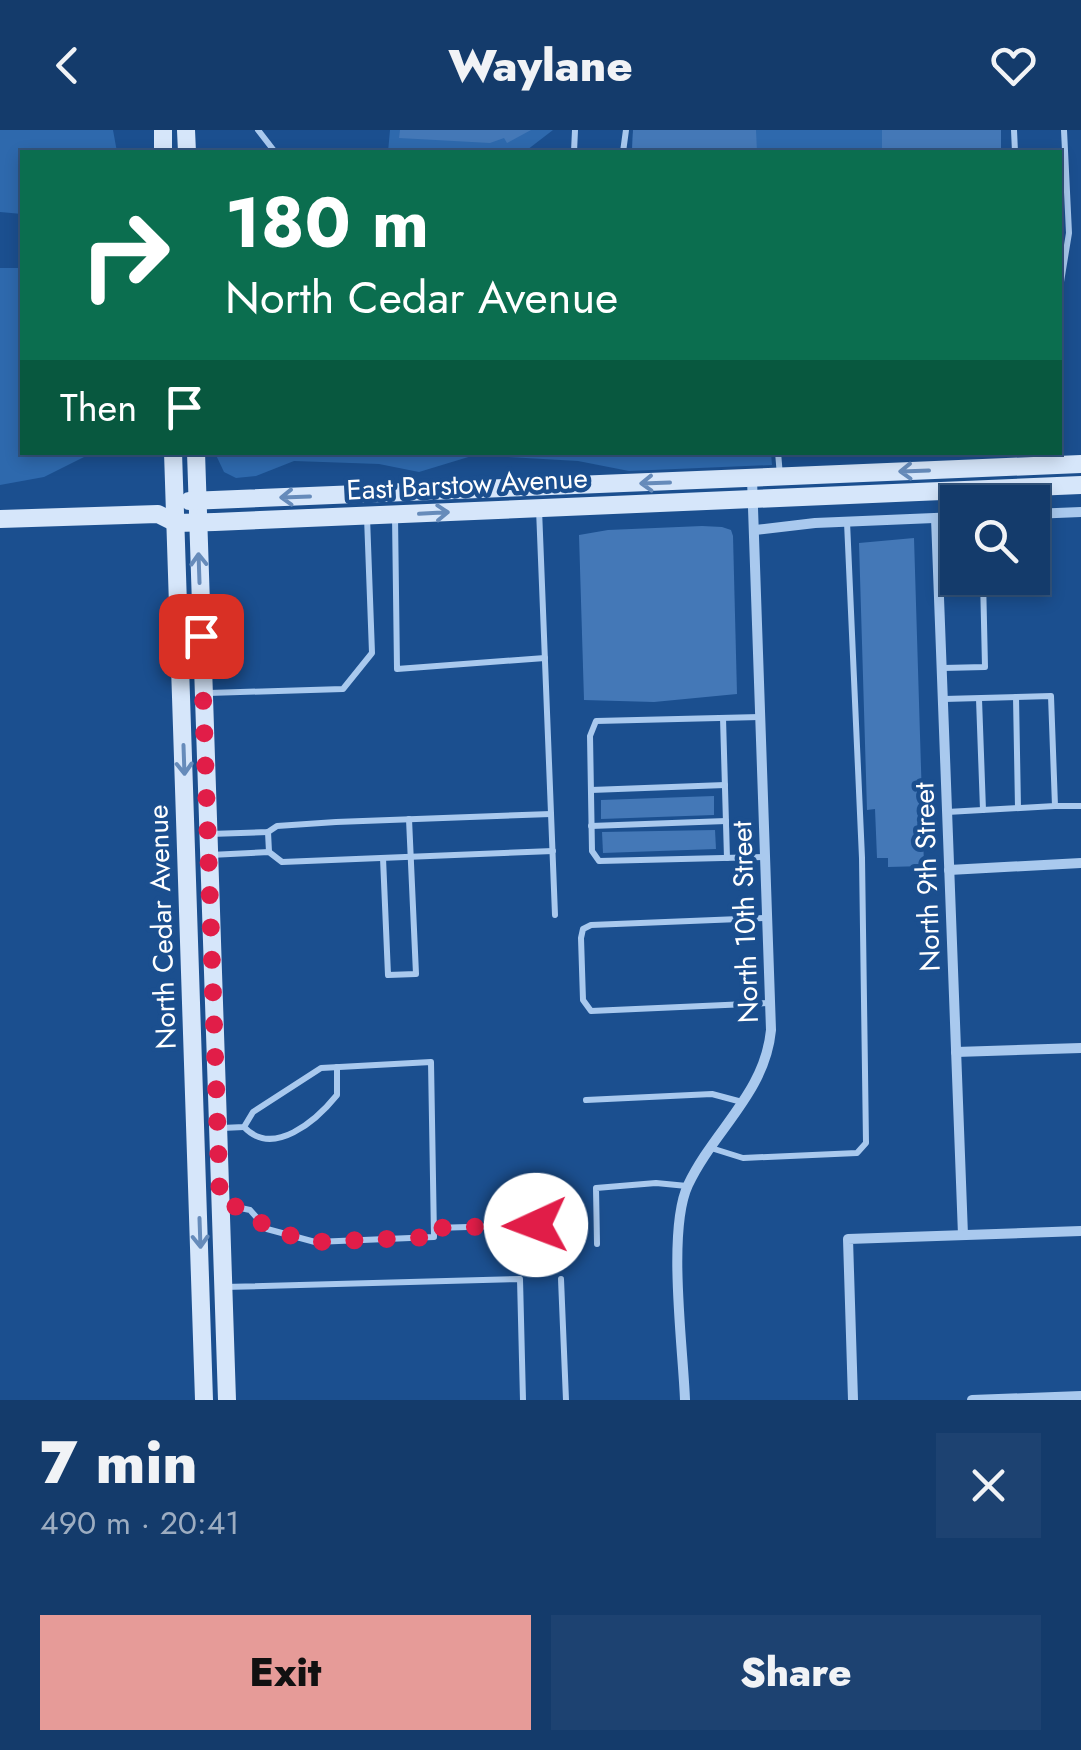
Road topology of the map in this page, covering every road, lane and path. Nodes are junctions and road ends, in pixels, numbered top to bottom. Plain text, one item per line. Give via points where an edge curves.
1 (258, 130) edge
2 (1064, 130) edge
3 (273, 150) edge
4 (1062, 276) edge
5 (174, 455) edge
6 (196, 455) edge
7 (778, 455) edge
8 (1061, 455) edge
9 (1081, 464) edge
10 (1061, 465) junction
11 (780, 477) junction
12 (752, 478) junction
13 (1081, 485) edge
14 (754, 499) junction
15 (197, 500) junction
16 (175, 502) junction
17 (539, 508) junction
18 (1081, 512) edge
19 (1050, 513) edge
20 (158, 514) junction
21 (395, 514) junction
22 (367, 516) junction
23 (936, 518) junction
24 (940, 518) edge
25 (0, 519) edge
26 (176, 522) junction
27 (197, 522) junction
28 (846, 522) junction
29 (755, 530) junction
30 (983, 595) edge
31 (545, 658) junction
32 (942, 668) junction
33 (204, 693) junction
34 (979, 698) junction
35 (1016, 698) junction
36 (942, 700) junction
37 (761, 717) junction
38 (723, 718) junction
39 (725, 785) junction
40 (590, 790) junction
41 (1055, 806) junction
42 (1081, 806) edge
43 (1018, 808) junction
44 (983, 810) junction
45 (947, 812) junction
46 (551, 814) junction
47 (409, 820) junction
48 (726, 821) junction
49 (591, 826) junction
50 (268, 832) junction
51 (209, 834) junction
52 (552, 851) junction
53 (269, 852) junction
54 (209, 855) junction
55 (411, 856) junction
56 (765, 857) junction
57 (383, 858) junction
58 (727, 858) junction
59 (1081, 863) edge
60 (949, 870) junction
61 (555, 915) dead end
62 (767, 918) junction
63 (770, 1003) junction
64 (192, 1030) junction
65 (1081, 1048) edge
66 (956, 1052) junction
67 (337, 1067) junction
68 (586, 1100) dead end
69 (743, 1103) junction
70 (244, 1127) junction
71 (218, 1129) junction
72 (712, 1148) junction
73 (687, 1186) junction
74 (220, 1203) junction
75 (570, 1224) dead end
76 (434, 1228) junction
77 (1081, 1230) edge
78 (963, 1235) junction
79 (597, 1244) dead end
80 (561, 1279) dead end
81 (223, 1287) junction
82 (1081, 1396) edge
83 (1004, 1399) edge
84 (204, 1400) edge
85 (227, 1400) edge
86 (524, 1400) edge
87 (566, 1400) edge
88 (685, 1400) edge
89 (854, 1400) edge
90 (972, 1400) edge

1 - 3 lane
2 - 4 lane via 1069,233
5 - 16 main road, North Cedar Avenue
6 - 15 main road, North Cedar Avenue
7 - 11 lane
8 - 10 lane
9 - 10 main road, East Barstow Avenue
10 -> 11 main road, East Barstow Avenue
11 - 12 main road, East Barstow Avenue
12 - 14 street, North 10th Street
12 -> 15 main road, East Barstow Avenue
13 - 14 main road, East Barstow Avenue
14 - 17 main road, East Barstow Avenue
14 - 29 street, North 10th Street
15 - 16 main road, East Barstow Avenue
15 - 27 main road, North Cedar Avenue
16 - 20 main road
16 - 26 main road, North Cedar Avenue
21 -> 17 main road, East Barstow Avenue
17 - 31 lane
18 - 19 street
20 - 25 main road, East Barstow Avenue
20 - 26 main road, East Barstow Avenue
21 - 22 main road, East Barstow Avenue
21 - 31 lane via 398,670
22 - 27 main road, East Barstow Avenue
22 - 33 lane via 372,654 343,690
23 - 24 street
23 - 28 street
23 - 32 street, North 9th Street
26 - 27 main road, East Barstow Avenue
26 -> 64 main road, North Cedar Avenue
33 -> 27 main road, North Cedar Avenue
28 - 29 street
28 - 72 lane via 862,858 866,1144 857,1153 743,1158
29 - 37 street, North 10th Street
30 - 32 lane via 985,667
31 - 46 lane
32 - 36 street, North 9th Street
33 - 51 main road, North Cedar Avenue
34 - 35 lane
34 - 36 lane
34 - 44 lane
35 - 41 lane via 1050,696
35 - 43 lane
36 - 45 street, North 9th Street
37 - 38 lane
37 - 56 street, North 10th Street
38 - 39 lane
38 - 40 lane via 596,722
39 - 40 lane
39 - 48 lane
40 - 49 lane
41 - 42 lane
41 - 43 lane
43 - 44 lane
44 - 45 lane
45 - 60 street, North 9th Street
46 - 47 lane
46 - 52 lane
47 - 50 lane via 277,826
47 - 55 lane
48 - 49 lane
48 - 58 lane
49 - 58 lane via 599,861
50 - 51 lane
50 - 53 lane
51 - 54 main road, North Cedar Avenue
52 - 55 lane
52 - 61 lane
53 - 54 lane
53 - 57 lane via 282,862
54 - 71 main road, North Cedar Avenue
55 - 57 lane
55 - 57 lane via 416,974 388,975
56 - 58 lane
56 - 62 street, North 10th Street
59 - 60 street
60 - 66 street, North 9th Street
62 - 63 street, North 10th Street
62 - 63 lane via 587,926 581,954 584,1004 591,1011
63 - 69 street, North 10th Street via 769,1051
64 - 74 main road via 204,1089 210,1190
64 -> 84 main road, North Cedar Avenue
65 - 66 street
66 - 78 street, North 9th Street
67 - 70 lane via 307,1076 252,1112
67 - 70 lane via 337,1095 312,1120 268,1140
67 - 76 lane via 431,1062
68 - 69 lane via 712,1094
69 - 72 street, North 10th Street
70 - 71 lane
71 - 74 main road, North Cedar Avenue
72 - 73 street, North 10th Street
73 - 79 lane via 596,1188
73 - 88 street, North 10th Street via 678,1236
74 - 76 lane via 250,1210 267,1229 314,1242 434,1237
74 - 81 main road, North Cedar Avenue
75 - 76 lane
77 - 78 street
78 - 89 street via 848,1239
80 - 87 lane
81 - 85 main road, North Cedar Avenue
81 - 86 lane via 520,1279
82 - 83 street
83 - 90 street

